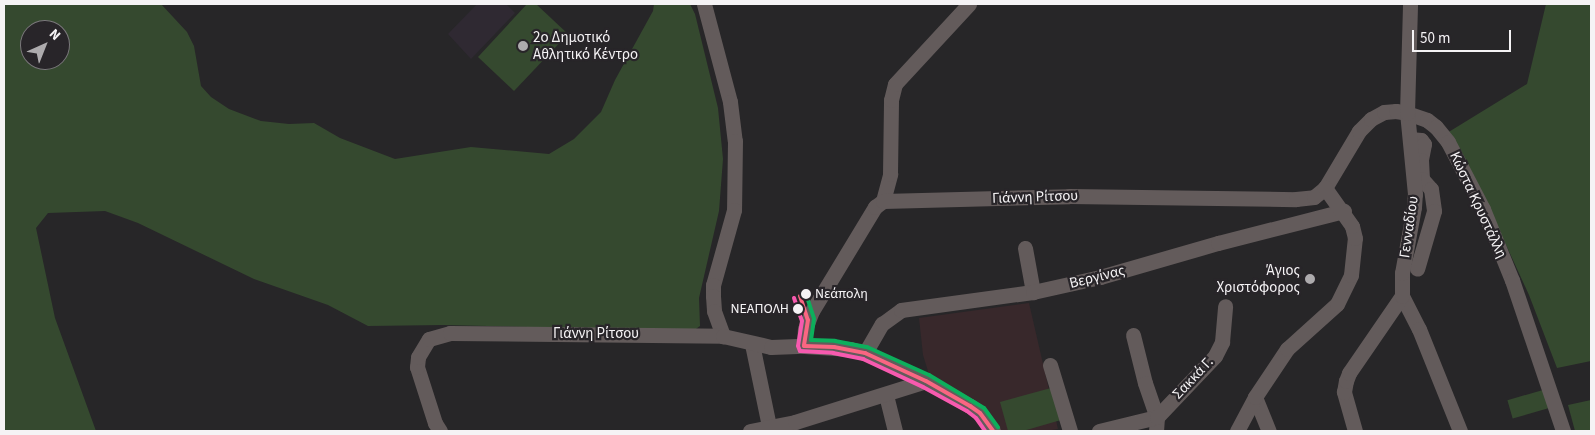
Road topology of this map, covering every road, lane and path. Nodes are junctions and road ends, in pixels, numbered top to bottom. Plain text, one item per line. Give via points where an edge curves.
1 (704, 4) edge
2 (969, 4) edge
3 (1410, 4) edge
4 (1407, 113) junction
5 (1410, 139) junction
6 (1326, 188) junction
7 (883, 201) junction
8 (1344, 211) junction
9 (1024, 248) dead end
10 (1417, 269) dead end
11 (1032, 292) junction
12 (1402, 296) junction
13 (1225, 306) dead end
14 (1133, 335) dead end
15 (723, 336) junction
16 (752, 344) junction
17 (804, 346) junction
18 (865, 353) junction
19 (1050, 365) dead end
20 (926, 381) junction
21 (886, 395) junction
22 (1255, 397) junction
23 (1156, 424) edge
24 (770, 430) edge
25 (440, 431) edge
26 (750, 431) edge
27 (895, 431) edge
28 (993, 431) edge
29 (1070, 431) edge
30 (1099, 431) edge
31 (1237, 431) edge
32 (1269, 431) edge
33 (1355, 431) edge
34 (1460, 431) edge
35 (1563, 431) edge

1 - 15 street via 730,102 735,141 734,210 713,296 714,311
2 - 7 street via 895,84 890,100 890,174
3 - 4 street, Γενναδίου
4 - 5 street, Γενναδίου
4 - 6 street, Κώστα Κρυστάλλη via 1384,112 1371,119 1349,146
4 - 35 street, Κώστα Κρυστάλλη via 1427,120 1448,142 1483,208 1512,280
5 - 10 street via 1421,140 1424,144 1422,179 1431,189 1434,211
5 - 12 street, Γενναδίου via 1415,194 1402,272
6 - 7 street, Γιάννη Ρίτσου via 1314,197 1296,199 1069,196
6 - 8 street
7 - 17 street via 871,212 808,320
8 - 11 street, Βεργίνας via 1218,242 1117,273
8 - 22 street via 1355,238 1355,257 1345,292 1328,315 1287,349
9 - 11 street
11 - 18 street, Βεργίνας via 902,310 882,324
12 - 33 street via 1346,381 1344,392
12 - 34 street via 1412,311
13 - 23 street, Σακκά Γ. via 1222,342 1215,356
14 - 23 street
15 - 16 street, Γιάννη Ρίτσου
15 - 25 street, Γιάννη Ρίτσου via 450,333 430,339 418,357 419,377
16 - 17 street, Γιάννη Ρίτσου
16 - 24 street
17 - 18 street, Γιάννη Ρίτσου
18 - 20 street, Γιάννη Ρίτσου
19 - 29 street
20 - 21 street
20 - 28 street, Γιάννη Ρίτσου via 980,413
21 - 24 street
21 - 27 street
22 - 31 street
22 - 32 street
23 - 30 street
24 - 26 street

